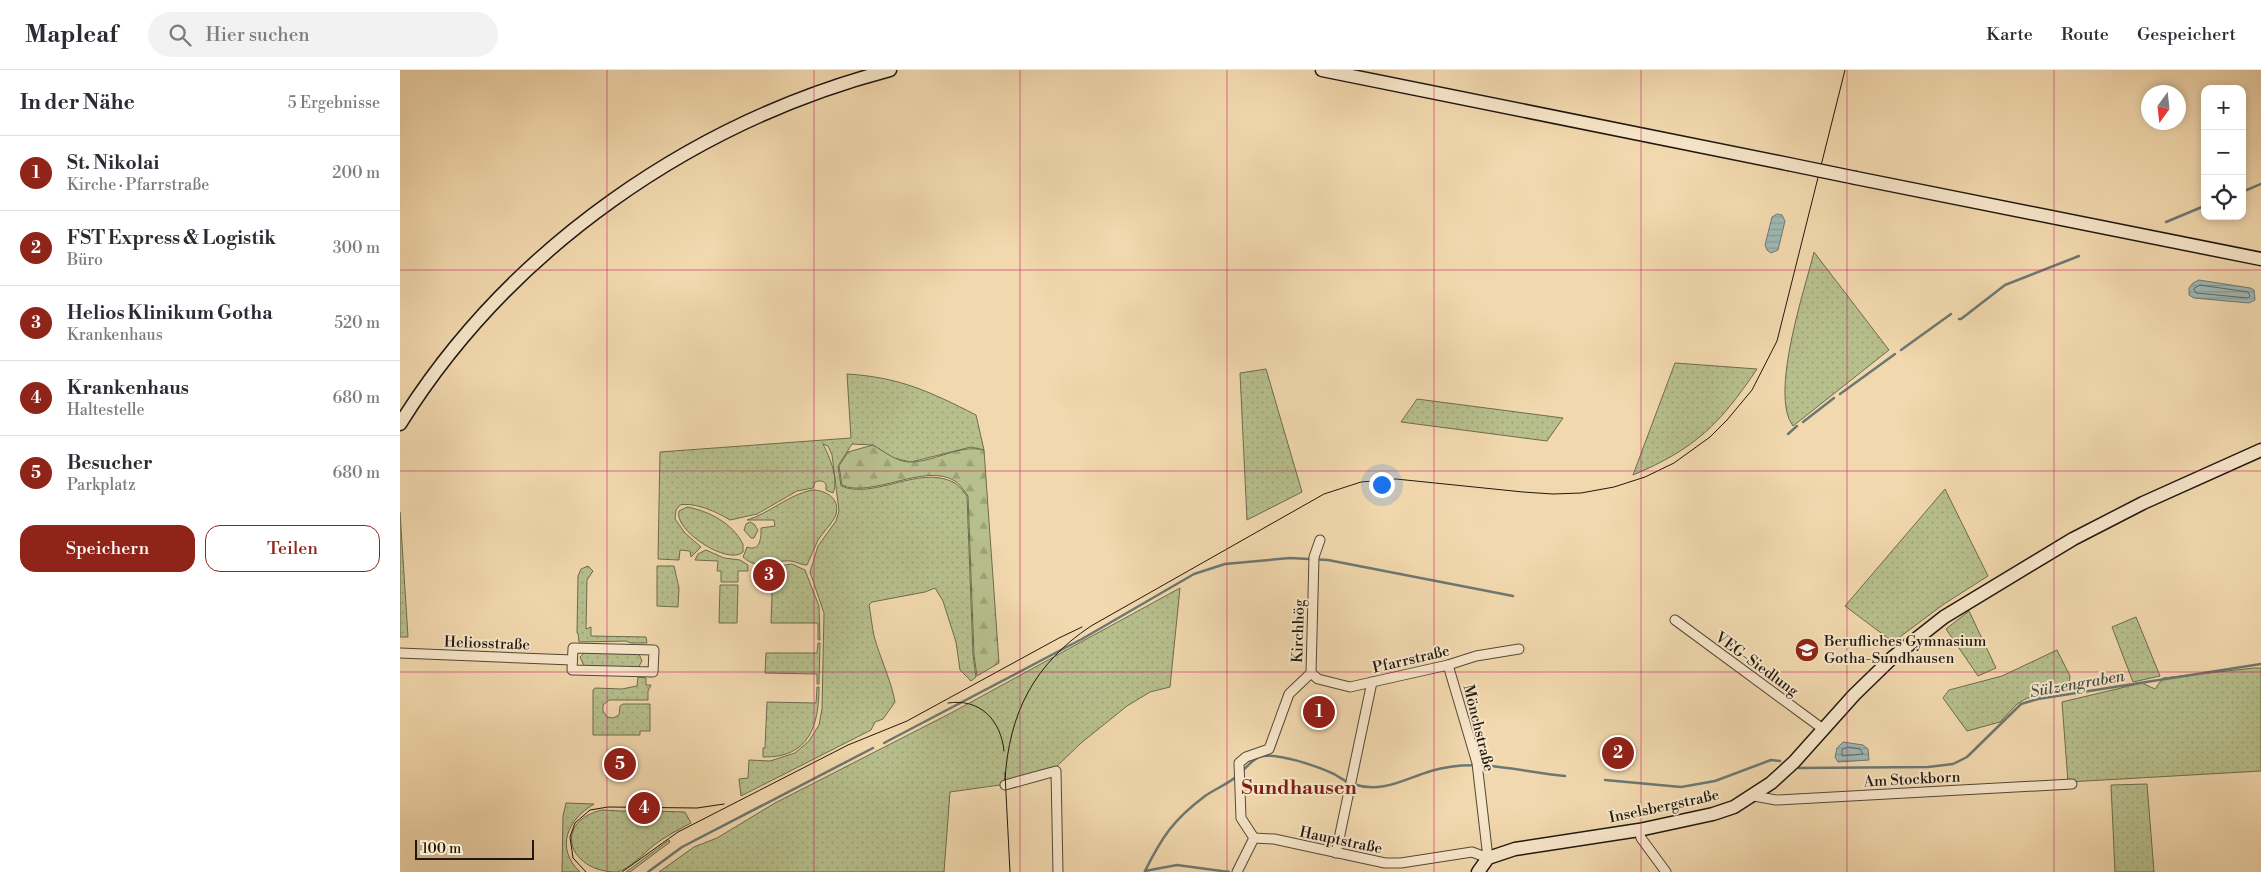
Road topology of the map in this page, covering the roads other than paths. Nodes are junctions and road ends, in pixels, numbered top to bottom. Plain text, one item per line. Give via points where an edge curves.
1 (890, 70) edge
2 (1322, 70) edge
3 (2261, 259) edge
4 (400, 424) edge
5 (2261, 450) edge
6 (1320, 540) dead end
7 (1675, 620) dead end
8 (1519, 649) dead end
9 (400, 653) edge
10 (572, 660) junction
11 (1448, 665) junction
12 (1311, 673) junction
13 (1372, 682) junction
14 (1824, 729) junction
15 (2072, 784) dead end
16 (1005, 785) dead end
17 (1754, 796) junction
18 (1639, 830) junction
19 (1254, 838) junction
20 (1336, 853) junction
21 (1488, 858) junction
22 (1058, 872) edge
23 (1237, 872) edge
24 (1478, 872) edge
25 (1666, 872) edge

1 - 4 main road via 793,101 744,123 656,171 615,198 507,289 453,351
2 - 3 main road, bridge
5 - 14 main road, Inselsbergstraße via 2143,503 1987,589 1918,636 1892,658
6 - 12 street, Kirchhög via 1314,561
7 - 14 street, VEG-Siedlung
8 - 11 street, Pfarrstraße via 1476,656
9 - 10 street, Heliosstraße
10 - 10 street via 573,648 654,650 653,672 572,670
11 - 13 street, Pfarrstraße
11 - 21 street, Mönchstraße via 1477,765
12 - 13 street, Pfarrstraße via 1318,679 1350,687
12 - 19 street, Kirchhög via 1289,694 1269,749 1246,757 1240,763 1241,818
13 - 20 street
14 - 17 main road, Inselsbergstraße via 1794,762
15 - 17 street, Am Stockborn via 1776,800
16 - 22 street via 1056,771
17 - 18 main road, Inselsbergstraße via 1713,814
18 - 21 main road, Inselsbergstraße via 1515,849
18 - 25 street via 1640,838
19 - 20 street, Hauptstraße
19 - 23 street
20 - 21 street, Hauptstraße via 1385,863 1472,852
21 - 24 main road

